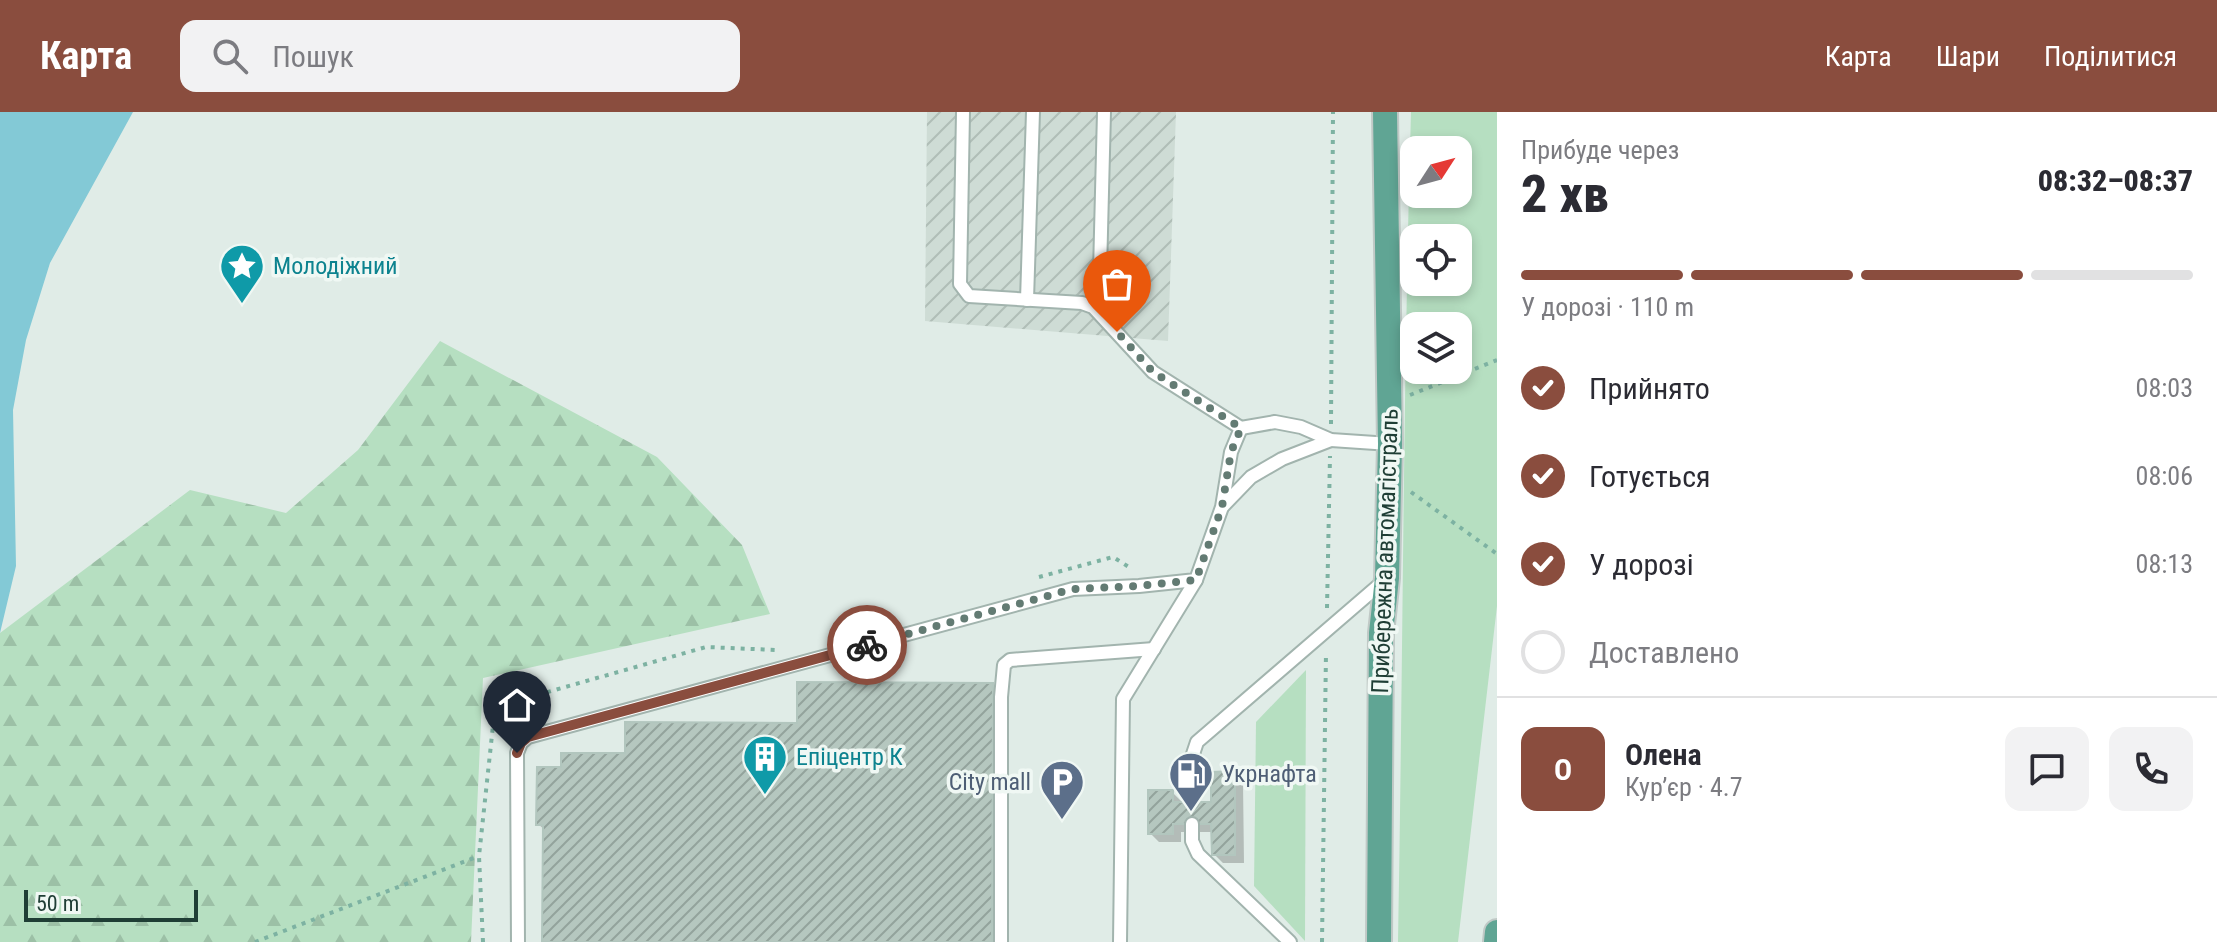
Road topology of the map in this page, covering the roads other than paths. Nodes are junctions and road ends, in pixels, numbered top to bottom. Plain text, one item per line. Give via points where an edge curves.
1 (963, 112) edge
2 (1033, 112) edge
3 (1104, 112) edge
4 (1385, 112) edge
5 (1027, 300) junction
6 (1099, 312) junction
7 (1241, 428) junction
8 (1331, 440) junction
9 (1390, 444) junction
10 (1222, 507) junction
11 (1387, 578) junction
12 (1196, 580) junction
13 (1154, 649) junction
14 (1192, 802) dead end
15 (1192, 824) dead end
16 (1497, 932) edge
17 (518, 942) edge
18 (1001, 942) edge
19 (1120, 942) edge
20 (1290, 942) edge
21 (1379, 942) edge
22 (1496, 942) edge

1 - 5 lane via 960,284 969,296
2 - 5 lane
3 - 6 lane
4 - 9 main road, Прибережна автомагістраль
5 - 6 lane via 1082,303
6 - 7 lane via 1153,372
7 - 8 lane via 1275,422
7 - 10 lane via 1231,452
8 - 9 lane
8 - 10 lane via 1251,477
9 - 11 main road, Прибережна автомагістраль
10 - 12 lane
11 - 14 lane via 1197,742
11 - 21 main road, Прибережна автомагістраль via 1381,633
12 - 13 lane
12 - 17 lane via 1073,589 528,737 517,753
13 - 18 lane via 1010,660 1004,665
13 - 19 lane via 1123,699
15 - 20 lane via 1198,854
16 - 22 main road

